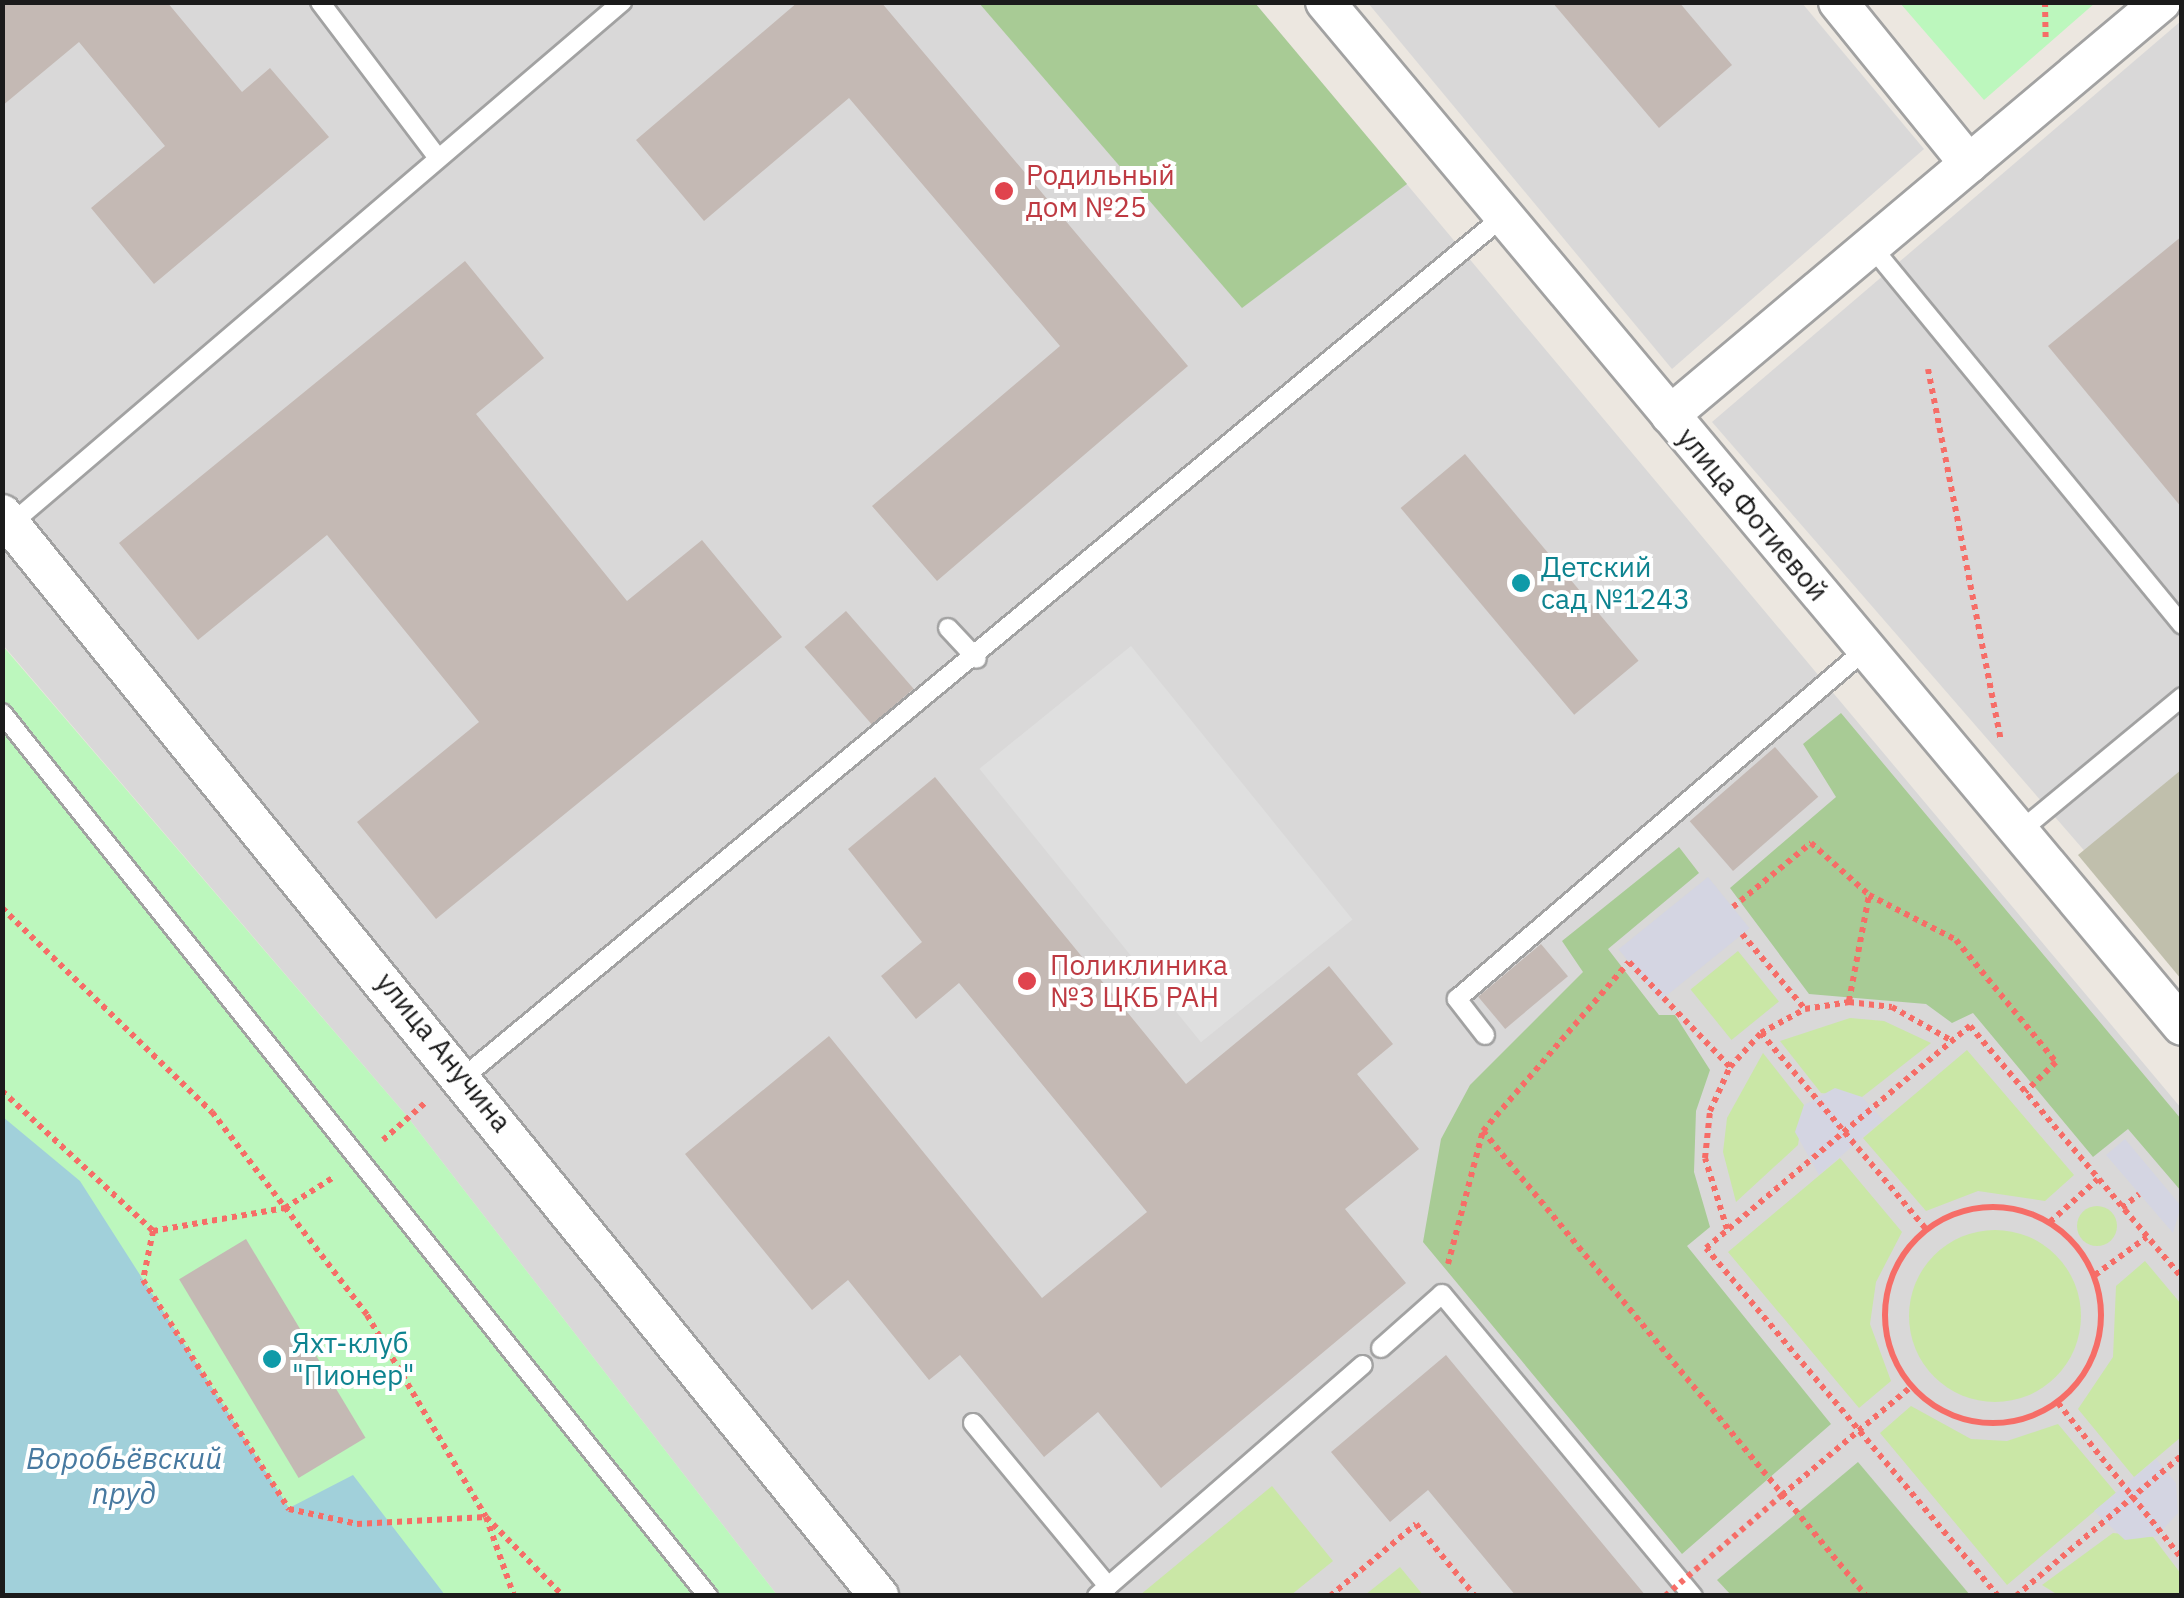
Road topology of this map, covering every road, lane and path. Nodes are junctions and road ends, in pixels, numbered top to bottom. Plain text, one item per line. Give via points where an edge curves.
1 (320, 2) edge
2 (622, 2) edge
3 (1325, 2) edge
4 (1838, 2) edge
5 (2161, 2) edge
6 (438, 158) junction
7 (1969, 164) junction
8 (1504, 216) junction
9 (1871, 246) junction
10 (1915, 300) junction
11 (1670, 415) junction
12 (7, 519) edge
13 (2182, 624) edge
14 (948, 628) dead end
15 (1866, 649) junction
16 (976, 659) junction
17 (2182, 697) edge
18 (2, 713) edge
19 (2003, 747) dead end
20 (2019, 832) junction
21 (1869, 895) junction
22 (2, 908) edge
23 (1733, 908) dead end
24 (1742, 934) dead end
25 (1848, 1002) junction
26 (1805, 1010) junction
27 (2182, 1026) edge
28 (1762, 1034) junction
29 (1485, 1035) dead end
30 (1952, 1041) junction
31 (1730, 1067) junction
32 (464, 1076) junction
33 (2, 1091) edge
34 (2025, 1092) junction
35 (1483, 1131) junction
36 (1844, 1133) junction
37 (366, 1158) junction
38 (2098, 1179) junction
39 (2140, 1194) dead end
40 (285, 1208) junction
41 (2122, 1208) junction
42 (2050, 1222) junction
43 (1926, 1229) junction
44 (1728, 1230) junction
45 (153, 1231) junction
46 (2147, 1237) junction
47 (2095, 1276) junction
48 (2182, 1278) edge
49 (1442, 1294) junction
50 (1381, 1348) dead end
51 (1362, 1365) dead end
52 (1912, 1386) junction
53 (2058, 1404) junction
54 (973, 1422) dead end
55 (1860, 1429) junction
56 (2182, 1456) edge
57 (1782, 1495) junction
58 (2133, 1496) junction
59 (486, 1517) junction
60 (2182, 1559) edge
61 (2026, 1588) junction
62 (1102, 1591) edge
63 (514, 1596) edge
64 (563, 1596) edge
65 (708, 1596) edge
66 (879, 1596) edge
67 (1330, 1596) edge
68 (1476, 1596) edge
69 (1665, 1596) edge
70 (1693, 1596) edge
71 (1866, 1596) edge
72 (1998, 1596) edge
73 (2016, 1596) edge
74 (2036, 1596) edge

1 - 6 lane
2 - 6 lane
3 - 8 street, улица Фотиевой
4 - 7 street
5 - 7 street
6 - 12 lane
7 - 9 street
8 - 11 street, улица Фотиевой
8 - 16 lane
9 - 10 lane
9 - 11 street
10 - 13 lane
10 - 19 path
11 - 15 street, улица Фотиевой
12 - 32 street, улица Анучина
14 - 16 lane
15 - 20 street, улица Фотиевой
15 - 29 lane via 1457,999
16 - 32 lane
17 - 20 lane
18 - 37 lane
20 - 27 street, улица Фотиевой
21 - 23 path via 1811,843
21 - 25 path
21 - 34 path via 1956,940 2056,1062
22 - 40 path via 212,1112
24 - 26 path
25 - 26 path
25 - 30 path via 1892,1007
26 - 28 path
28 - 31 path
28 - 36 path
30 - 34 path via 1970,1026
30 - 36 path
31 - 35 path via 1629,962
31 - 44 path via 1710,1111 1705,1158
32 - 37 path
32 - 66 street, улица Анучина
33 - 45 path
34 - 38 path
35 - 49 path
35 - 57 path
36 - 43 path
36 - 44 path
37 - 40 path
37 - 65 lane
38 - 41 path
38 - 42 path
39 - 41 path
40 - 45 path
40 - 59 path via 366,1315
41 - 46 path
42 - 43 path via 1981,1207
42 - 47 path
43 - 52 path via 1896,1266 1885,1301 1887,1338
44 - 55 path via 1706,1248
45 - 59 path via 143,1280 289,1509 357,1524
46 - 47 path
46 - 48 path
47 - 53 path via 2098,1346
49 - 50 lane
49 - 70 lane
51 - 62 lane
52 - 53 path via 1954,1417 1990,1424
52 - 55 path
53 - 58 path
54 - 62 lane
55 - 57 path
55 - 72 path
56 - 58 path
57 - 69 path, bridge
57 - 71 path
58 - 60 path
58 - 61 path
59 - 63 path
59 - 64 path
61 - 73 path
61 - 74 path
67 - 68 path via 1416,1524

